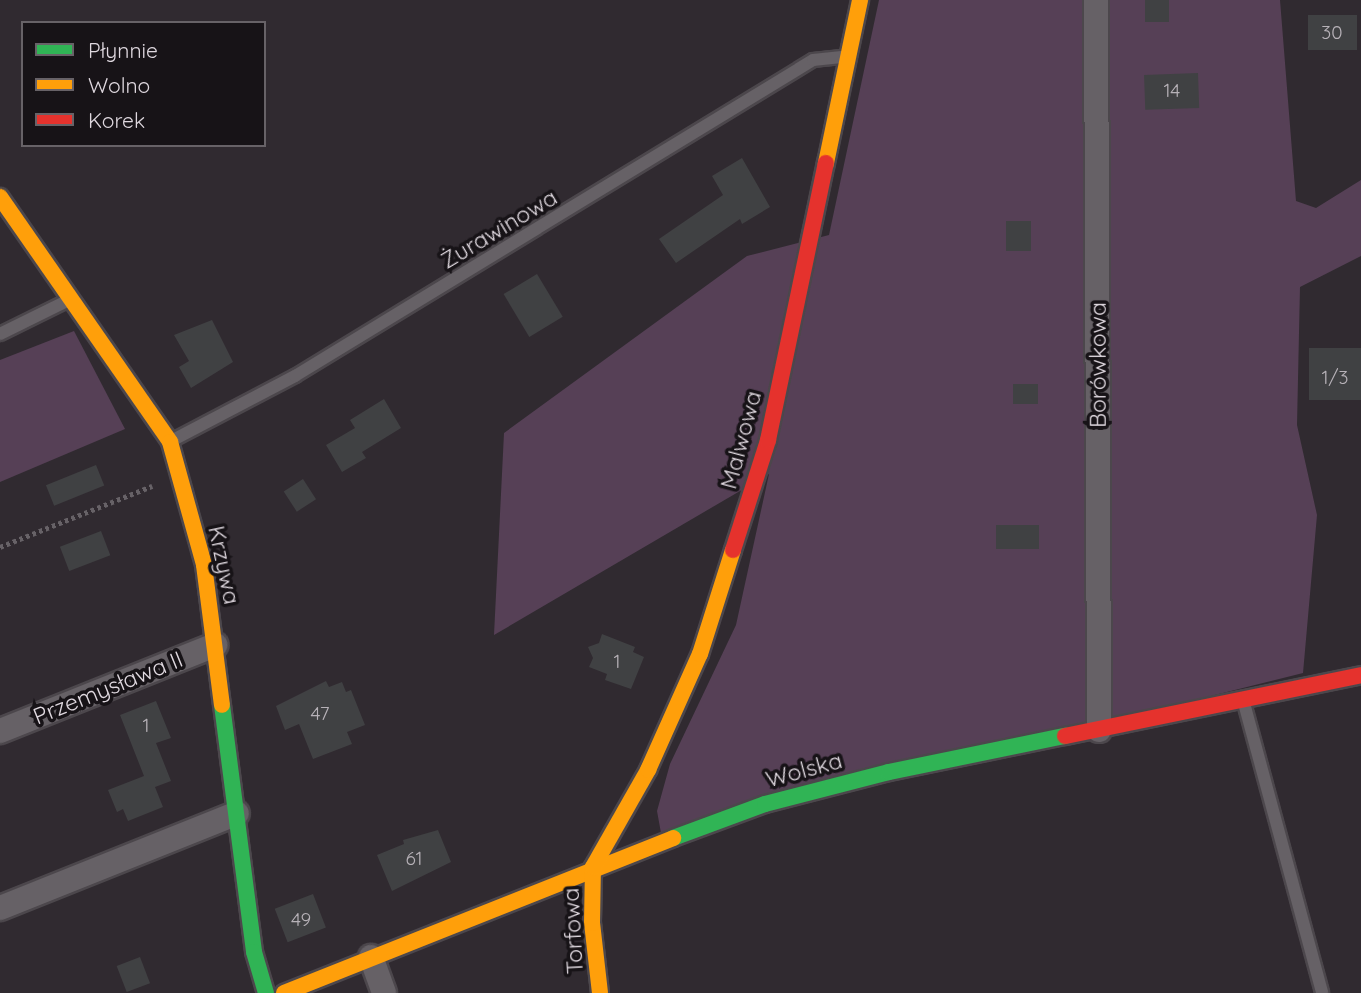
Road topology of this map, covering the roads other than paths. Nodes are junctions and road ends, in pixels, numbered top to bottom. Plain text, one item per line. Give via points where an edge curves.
1 (860, 0) edge
2 (1096, 0) edge
3 (848, 56) junction
4 (0, 197) edge
5 (71, 299) junction
6 (0, 334) edge
7 (170, 442) junction
8 (215, 645) junction
9 (1361, 675) edge
10 (1243, 698) junction
11 (0, 730) edge
12 (1099, 730) junction
13 (237, 813) junction
14 (593, 867) junction
15 (0, 908) edge
16 (371, 957) junction
17 (266, 993) edge
18 (284, 993) edge
19 (384, 993) edge
20 (600, 993) edge
21 (1322, 993) edge

1 - 3 street, Malwowa
2 - 12 street, Borówkowa
3 - 7 lane, Żurawinowa via 813,60 295,376
3 - 14 street, Malwowa via 768,440 700,654 648,770
4 - 5 street, Krzywa
5 - 6 lane
5 - 7 street, Krzywa
7 - 8 street, Krzywa via 204,565
8 - 11 street, Przemysława II
8 - 13 street, Krzywa
9 - 10 street, Wolska
10 - 12 street, Wolska
10 - 21 lane
12 - 14 street, Wolska via 821,788
13 - 15 street
13 - 17 street, Krzywa via 254,952
14 - 16 street, Wolska
14 - 20 street, Torfowa via 592,923
16 - 18 street, Wolska
16 - 19 street

